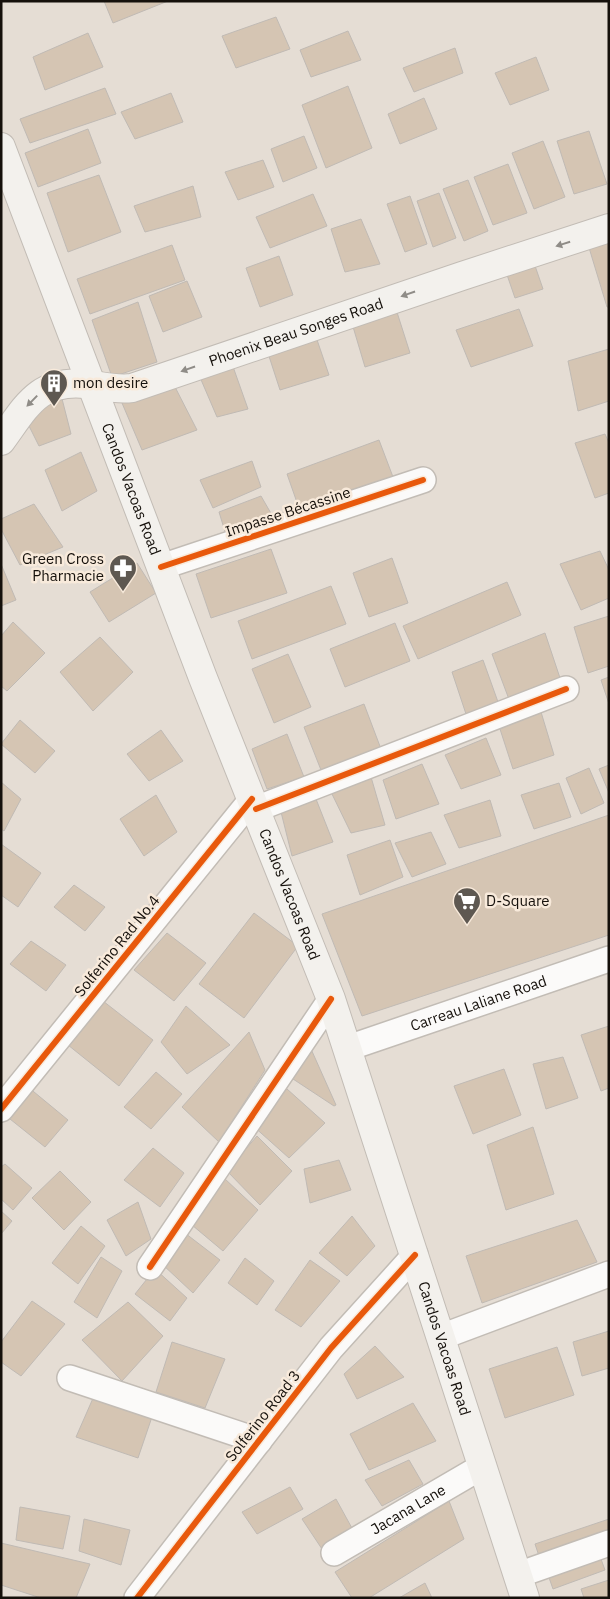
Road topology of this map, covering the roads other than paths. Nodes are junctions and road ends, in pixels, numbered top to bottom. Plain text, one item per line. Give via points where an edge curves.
1 (1, 147) edge
2 (609, 228) edge
3 (93, 385) junction
4 (1, 441) edge
5 (423, 480) dead end
6 (161, 568) junction
7 (566, 689) dead end
8 (254, 804) junction
9 (609, 959) edge
10 (332, 999) junction
11 (348, 1048) junction
12 (1, 1110) edge
13 (415, 1255) junction
14 (150, 1266) dead end
15 (609, 1274) edge
16 (441, 1336) junction
17 (70, 1378) dead end
18 (259, 1441) junction
19 (482, 1466) junction
20 (609, 1543) edge
21 (334, 1554) dead end
22 (518, 1590) edge
23 (136, 1598) edge

1 - 3 main road, Candos Vacoas Road
2 -> 3 main road, Phoenix Beau Songes Road via 132,388 119,390
3 -> 4 main road, Phoenix Beau Songes Road via 72,383 48,388 25,408
3 - 6 main road, Candos Vacoas Road
5 - 6 street, Impasse Bécassine
6 - 8 main road, Candos Vacoas Road
7 - 8 street
8 - 10 main road, Candos Vacoas Road
8 - 12 street, Solferino Rad No.4
9 - 11 street, Carreau Laliane Road
10 - 11 main road, Candos Vacoas Road
10 - 14 street
11 - 13 main road, Candos Vacoas Road
13 - 16 main road, Candos Vacoas Road
13 - 18 street, Solferino Road 3 via 332,1348
15 - 16 street
16 - 19 main road, Candos Vacoas Road
17 - 18 street
18 - 23 street, Solferino Road 3
19 - 21 street, Jacana Lane
19 - 22 main road, Candos Vacoas Road
20 - 22 street

